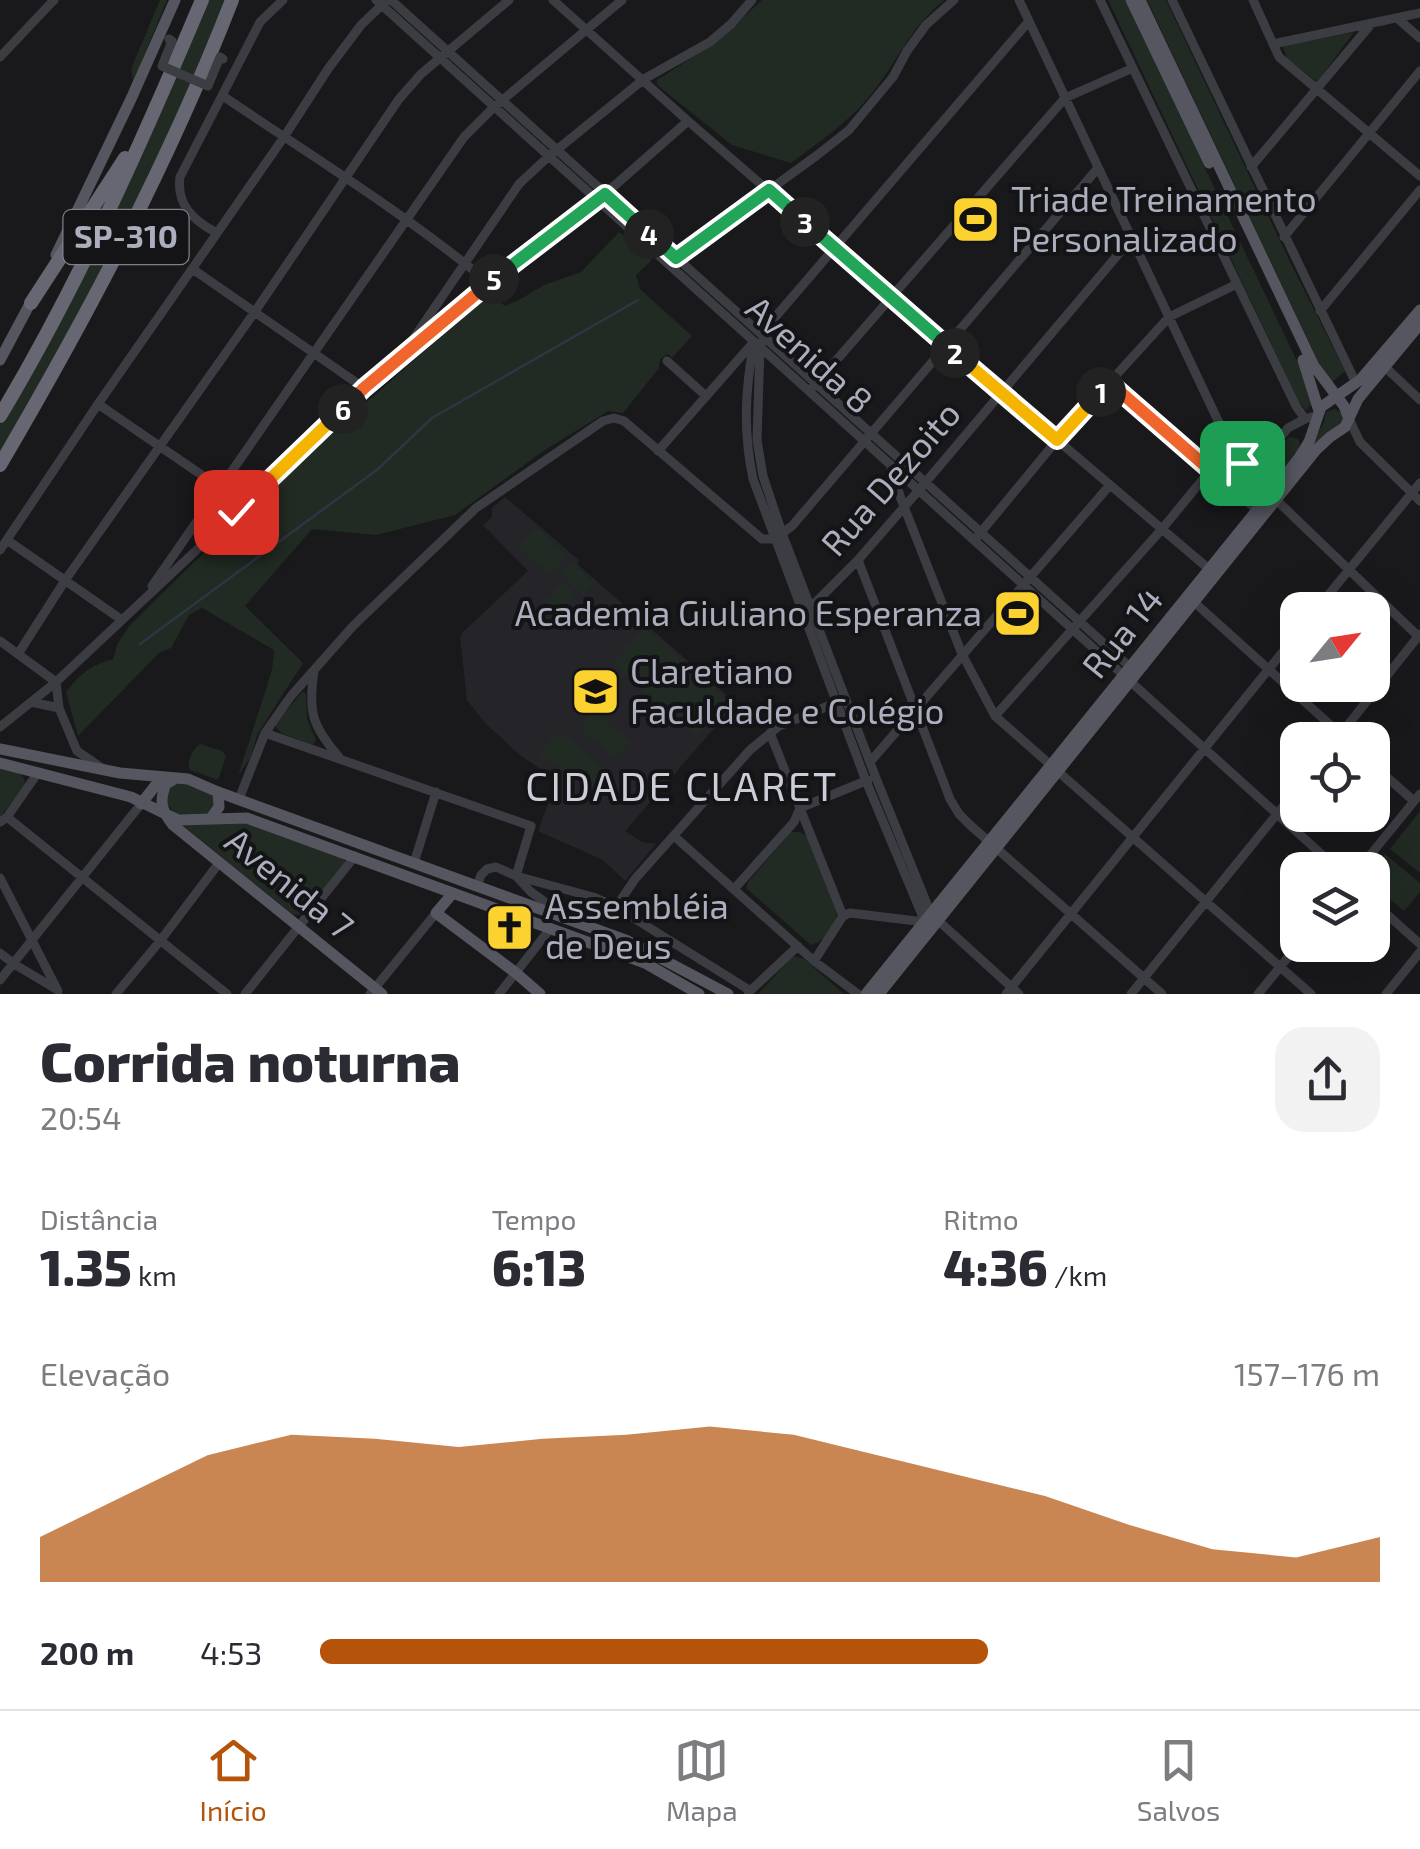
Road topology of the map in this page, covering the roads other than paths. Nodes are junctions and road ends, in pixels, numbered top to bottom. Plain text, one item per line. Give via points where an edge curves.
1 (54, 0) edge
2 (175, 0) edge
3 (202, 0) edge
4 (232, 0) edge
5 (283, 0) edge
6 (508, 0) edge
7 (553, 0) edge
8 (622, 0) edge
9 (954, 0) edge
10 (1019, 0) edge
11 (1100, 0) edge
12 (1131, 0) edge
13 (1140, 0) edge
14 (1172, 0) edge
15 (1253, 0) edge
16 (384, 1) edge
17 (748, 1) edge
18 (1420, 13) edge
19 (1397, 18) junction
20 (1028, 21) junction
21 (1372, 23) junction
22 (588, 30) junction
23 (1420, 38) edge
24 (169, 39) dead end
25 (1273, 44) junction
26 (443, 55) junction
27 (0, 57) edge
28 (223, 59) dead end
29 (1133, 68) junction
30 (1420, 71) edge
31 (644, 79) junction
32 (1317, 88) junction
33 (163, 92) junction
34 (223, 96) junction
35 (1065, 98) junction
36 (498, 104) junction
37 (688, 121) junction
38 (1370, 132) junction
39 (284, 137) junction
40 (552, 154) junction
41 (1251, 167) junction
42 (1098, 168) junction
43 (1420, 176) edge
44 (346, 178) junction
45 (769, 190) junction
46 (1420, 190) edge
47 (601, 197) junction
48 (406, 221) junction
49 (217, 233) junction
50 (1284, 237) junction
51 (1132, 238) junction
52 (836, 248) junction
53 (672, 261) junction
54 (464, 262) junction
55 (194, 270) junction
56 (489, 283) junction
57 (1237, 284) junction
58 (891, 297) junction
59 (30, 303) junction
60 (1420, 310) edge
61 (1320, 311) junction
62 (254, 313) junction
63 (1169, 318) junction
64 (1420, 324) edge
65 (761, 337) junction
66 (948, 346) junction
67 (314, 354) junction
68 (401, 357) junction
69 (0, 360) edge
70 (667, 361) dead end
71 (1385, 367) junction
72 (1310, 368) junction
73 (753, 373) junction
74 (1366, 374) junction
75 (1353, 377) junction
76 (722, 378) junction
77 (1110, 383) junction
78 (364, 388) junction
79 (812, 388) junction
80 (1333, 392) junction
81 (1002, 394) junction
82 (706, 396) junction
83 (1420, 400) edge
84 (98, 404) junction
85 (1314, 415) junction
86 (0, 416) edge
87 (1348, 419) junction
88 (869, 438) junction
89 (1057, 440) junction
90 (1230, 446) junction
91 (161, 447) junction
92 (658, 451) junction
93 (0, 464) edge
94 (890, 465) junction
95 (1210, 470) junction
96 (1251, 472) junction
97 (1420, 483) edge
98 (1110, 484) junction
99 (922, 486) junction
100 (219, 488) junction
101 (1274, 496) junction
102 (1416, 497) edge
103 (244, 504) junction
104 (934, 504) junction
105 (1257, 510) junction
106 (908, 514) junction
107 (1162, 529) junction
108 (778, 536) junction
109 (977, 536) junction
110 (7, 540) junction
111 (0, 550) edge
112 (858, 560) junction
113 (1209, 569) junction
114 (1348, 570) junction
115 (66, 580) junction
116 (1026, 580) junction
117 (1330, 592) edge
118 (142, 600) junction
119 (1194, 602) junction
120 (808, 616) junction
121 (122, 620) junction
122 (1075, 625) junction
123 (1419, 636) edge
124 (0, 641) edge
125 (18, 654) junction
126 (962, 654) junction
127 (1280, 654) edge
128 (1268, 669) junction
129 (314, 670) junction
130 (1128, 675) junction
131 (56, 682) junction
132 (841, 701) junction
133 (31, 702) junction
134 (59, 708) junction
135 (916, 710) junction
136 (995, 716) junction
137 (1324, 722) edge
138 (1353, 722) edge
139 (0, 727) edge
140 (770, 732) junction
141 (265, 733) junction
142 (1204, 747) junction
143 (0, 749) edge
144 (340, 759) junction
145 (870, 762) junction
146 (0, 763) edge
147 (1055, 768) junction
148 (104, 770) junction
149 (37, 774) junction
150 (176, 778) junction
151 (1390, 778) edge
152 (871, 780) junction
153 (218, 792) junction
154 (436, 792) junction
155 (1417, 798) edge
156 (240, 799) junction
157 (141, 804) junction
158 (800, 808) junction
159 (1280, 810) edge
160 (164, 814) junction
161 (1277, 814) junction
162 (211, 818) junction
163 (4, 820) edge
164 (338, 835) junction
165 (674, 836) junction
166 (1133, 836) junction
167 (360, 843) junction
168 (992, 846) junction
169 (335, 850) junction
170 (1319, 852) edge
171 (1373, 852) edge
172 (388, 853) junction
173 (355, 858) junction
174 (219, 862) junction
175 (414, 862) junction
176 (381, 867) junction
177 (516, 876) junction
178 (453, 877) junction
179 (0, 878) edge
180 (83, 878) junction
181 (477, 886) junction
182 (734, 888) junction
183 (453, 893) junction
184 (1206, 901) junction
185 (616, 907) junction
186 (436, 913) junction
187 (1071, 913) junction
188 (843, 916) junction
189 (1390, 916) edge
190 (931, 919) junction
191 (575, 922) junction
192 (299, 928) junction
193 (550, 929) junction
194 (31, 941) junction
195 (160, 941) junction
196 (1420, 944) edge
197 (798, 946) junction
198 (1420, 952) edge
199 (0, 953) edge
200 (814, 961) junction
201 (1284, 962) edge
202 (14, 964) junction
203 (1280, 967) junction
204 (516, 973) junction
205 (1144, 978) junction
206 (0, 980) edge
207 (60, 992) edge
208 (375, 992) edge
209 (1012, 992) edge
210 (749, 993) edge
211 (116, 994) edge
212 (226, 994) edge
213 (245, 994) edge
214 (499, 994) edge
215 (540, 994) edge
216 (699, 994) edge
217 (728, 994) edge
218 (858, 994) edge
219 (866, 994) edge
220 (879, 994) edge
221 (1131, 994) edge
222 (1162, 994) edge
223 (1258, 994) edge
224 (1311, 994) edge
225 (1386, 994) edge

1 - 27 street
2 - 59 main road
3 - 33 highway, SP-310
4 - 93 highway, SP-310 via 124,241
5 - 34 street via 260,22
6 - 26 street
7 - 22 street
8 - 22 street
9 - 45 street via 926,25 849,130
10 - 20 street
11 - 29 street
12 - 72 main road
13 - 72 main road
14 - 41 street
15 - 25 street
16 - 26 street
16 - 39 street
17 - 31 street via 710,42
18 - 19 street
19 - 21 street
19 - 23 street
20 - 35 street
20 - 52 street
21 - 25 street
21 - 32 street
22 - 31 street
22 - 36 street
24 - 28 street, bridge via 162,66 208,86
25 - 32 street
26 - 36 street
26 - 44 street via 399,99
29 - 35 street
29 - 57 street
30 - 38 street
31 - 37 street
31 - 40 street
32 - 38 street
32 - 41 street
33 - 59 highway
33 - 86 highway, SP-310 via 66,297
34 - 39 street
34 - 49 street via 178,189 192,216
35 - 42 street
35 - 58 street
36 - 40 street
36 - 48 street via 464,137
37 - 45 street
37 - 47 street
38 - 43 street
38 - 50 street
39 - 44 street
39 - 49 street
40 - 47 street, Avenida 8
40 - 54 street via 519,184
41 - 50 street
42 - 51 street
42 - 66 street
44 - 48 street
44 - 62 street
45 - 52 street
45 - 53 street
46 - 61 street
47 - 53 street, Avenida 8
47 - 56 street
48 - 54 street
48 - 67 street
49 - 55 street
50 - 61 street
51 - 63 street
51 - 81 street, Rua Dezoito
52 - 58 street
52 - 65 street
53 - 65 street, Avenida 8
54 - 56 street
54 - 68 street
55 - 62 street
55 - 84 street
56 - 68 street
57 - 63 street
57 - 85 street via 1296,406
58 - 66 street
58 - 79 street
59 - 69 main road
60 - 74 main road, Rua 14
61 - 75 street
62 - 67 street
62 - 91 street
63 - 77 street
63 - 90 street
64 - 71 main road, Rua 14
65 - 73 street
65 - 76 street
65 - 79 street, Avenida 8
66 - 81 street
66 - 88 street
67 - 78 street
67 - 100 street
68 - 78 street
70 - 82 street
71 - 83 street
71 - 87 main road, Rua 14
72 - 80 main road
72 - 85 main road
73 - 76 street
73 - 108 street via 757,440
74 - 75 main road
74 - 80 main road, Rua 14
75 - 80 main road
76 - 82 street
77 - 89 street
77 - 95 street
78 - 103 street
79 - 88 street, Avenida 8
80 - 85 main road, Rua 14
80 - 87 main road
81 - 89 street
81 - 99 street, Rua Dezoito
82 - 92 street
84 - 91 street
84 - 110 street
85 - 96 street via 1288,428
85 - 101 main road, Rua 14 via 1309,442
87 - 101 main road, Rua 14
87 - 102 street via 1360,442
88 - 94 street, Avenida 8
88 - 99 street
88 - 108 street
89 - 98 street
89 - 109 street
90 - 95 street
90 - 96 street
91 - 100 street
91 - 115 street
92 - 108 street via 762,539
92 - 129 street via 621,420 603,421 476,508
94 - 99 street, Avenida 8
94 - 106 street
95 - 105 street
95 - 107 street
96 - 101 street
97 - 102 street
98 - 107 street
98 - 116 street
99 - 104 street, Avenida 8
99 - 106 street, Rua Dezoito
99 - 109 street
100 - 103 street
100 - 118 street
101 - 105 main road, Rua 14
101 - 114 street
101 - 119 main road, Rua 14
102 - 114 street
103 - 118 street
104 - 106 street
104 - 109 street, Avenida 8
105 - 113 main road, Rua 14
106 - 112 street, Rua Dezoito via 894,518
106 - 126 street
107 - 113 street
107 - 122 street
108 - 120 street
109 - 116 street, Avenida 8
110 - 111 street
110 - 115 street
112 - 120 street, Rua Dezoito
112 - 135 street
113 - 130 main road, Rua 14
114 - 117 street
114 - 123 street
115 - 121 street
115 - 125 street
116 - 122 street, Avenida 8
116 - 126 street
118 - 121 street
119 - 128 street
119 - 130 main road, Rua 14
120 - 132 street
121 - 131 street
122 - 130 street, Avenida 8
122 - 136 street
123 - 138 street
124 - 125 street
125 - 131 street
126 - 135 street
126 - 136 street
127 - 128 street
128 - 137 street
128 - 142 street
129 - 141 street
129 - 144 street via 313,716
130 - 142 street
130 - 147 main road, Rua 14
131 - 133 street
131 - 134 street
132 - 140 street
132 - 145 street
132 - 152 street
133 - 134 street
133 - 139 street
134 - 148 street via 77,751
135 - 145 street
135 - 168 street via 950,798
136 - 147 street
140 - 158 street
140 - 165 street
141 - 144 street
141 - 156 street
142 - 161 street
142 - 166 street
143 - 148 main road
144 - 154 street
145 - 152 street
146 - 149 main road
147 - 166 street
147 - 168 main road, Rua 14
148 - 150 main road
149 - 157 main road
149 - 163 street
150 - 153 main road
150 - 157 main road via 155,786
150 - 160 main road via 162,794
151 - 155 street
152 - 158 street
152 - 190 street
153 - 156 main road
153 - 162 main road
154 - 175 street
154 - 177 street via 531,826
155 - 171 street
156 - 162 main road via 228,813
156 - 164 main road
157 - 160 main road
157 - 180 street
158 - 182 street
158 - 188 street
159 - 161 street
160 - 162 main road
160 - 174 main road, Avenida 7
161 - 170 street
161 - 184 street
162 - 169 main road via 247,818
163 - 180 street
164 - 167 main road
164 - 169 main road
165 - 182 street
165 - 185 street
166 - 184 street
166 - 187 street
167 - 172 main road
167 - 173 street
168 - 187 street
168 - 190 main road, Rua 14
169 - 173 main road
172 - 175 main road
172 - 176 main road
173 - 176 main road
173 - 192 street
174 - 192 main road, Avenida 7
174 - 195 street
175 - 178 main road
176 - 183 main road
177 - 181 street via 487,869
177 - 185 street
177 - 191 street
178 - 181 main road
178 - 183 main road
179 - 194 street
180 - 194 street
180 - 195 street
181 - 191 main road
182 - 197 street
183 - 186 main road
183 - 193 main road
184 - 203 street
184 - 205 street
185 - 210 street
186 - 204 main road
186 - 208 street
187 - 205 street
187 - 209 street
188 - 190 street
188 - 200 street
189 - 196 street
190 - 209 street
190 - 219 main road, Rua 14
190 - 220 main road, Rua 14
191 - 217 main road via 628,941
192 - 208 main road, Avenida 7
192 - 213 street
193 - 204 street
193 - 216 main road via 645,963
194 - 202 street
194 - 207 street
195 - 211 street
195 - 212 street
197 - 200 street
197 - 210 street
198 - 225 street
199 - 202 street
200 - 218 street
201 - 203 street
202 - 206 street
202 - 207 street
203 - 223 street
203 - 224 street
204 - 214 street
204 - 215 main road
205 - 221 street
205 - 222 street

